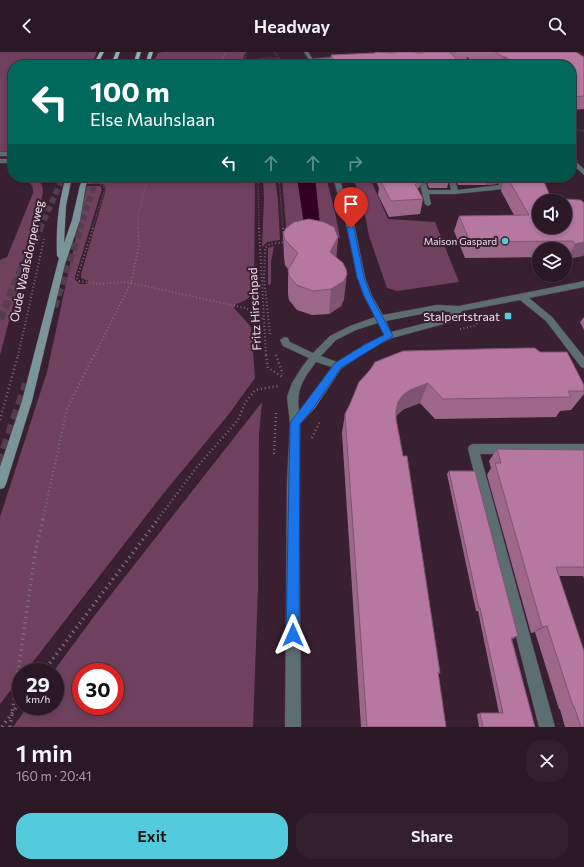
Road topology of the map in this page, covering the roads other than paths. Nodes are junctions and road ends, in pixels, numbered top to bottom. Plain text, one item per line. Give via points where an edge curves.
1 (306, 52) edge
2 (456, 52) edge
3 (352, 56) edge
4 (312, 60) joint
5 (466, 60) edge
6 (576, 165) edge
7 (584, 174) edge
8 (67, 182) edge
9 (84, 182) edge
10 (337, 182) edge
11 (423, 182) edge
12 (452, 182) edge
13 (500, 182) edge
14 (425, 192) junction
15 (455, 192) junction
16 (428, 204) dead end
17 (61, 264) junction
18 (584, 284) edge
19 (522, 296) junction
20 (459, 309) junction
21 (380, 318) junction
22 (389, 336) junction
23 (285, 340) dead end
24 (314, 357) junction
25 (584, 364) edge
26 (338, 366) junction
27 (295, 423) junction
28 (584, 449) edge
29 (0, 484) edge
30 (292, 727) edge
31 (548, 727) edge

1 - 4 street
2 - 5 street
3 - 4 street
6 - 7 street
8 - 17 main road, Oude Waalsdorperweg via 60,222
9 - 17 main road, Oude Waalsdorperweg via 76,220
10 - 21 street via 351,228 360,277
11 - 14 street
12 - 15 street
13 - 15 street via 503,187
14 - 15 street
14 - 16 street
17 - 29 main road, Oude Waalsdorperweg via 27,401
18 - 19 street
19 - 20 street
19 - 25 street via 549,320
20 - 21 street via 437,308
20 - 22 street via 448,320
21 - 22 street
21 - 24 street via 333,338
22 - 26 street via 366,347
23 - 24 street via 286,344 294,349
24 - 26 street
24 - 27 street via 292,397
26 - 27 street
27 - 30 street
28 - 31 street via 473,449

